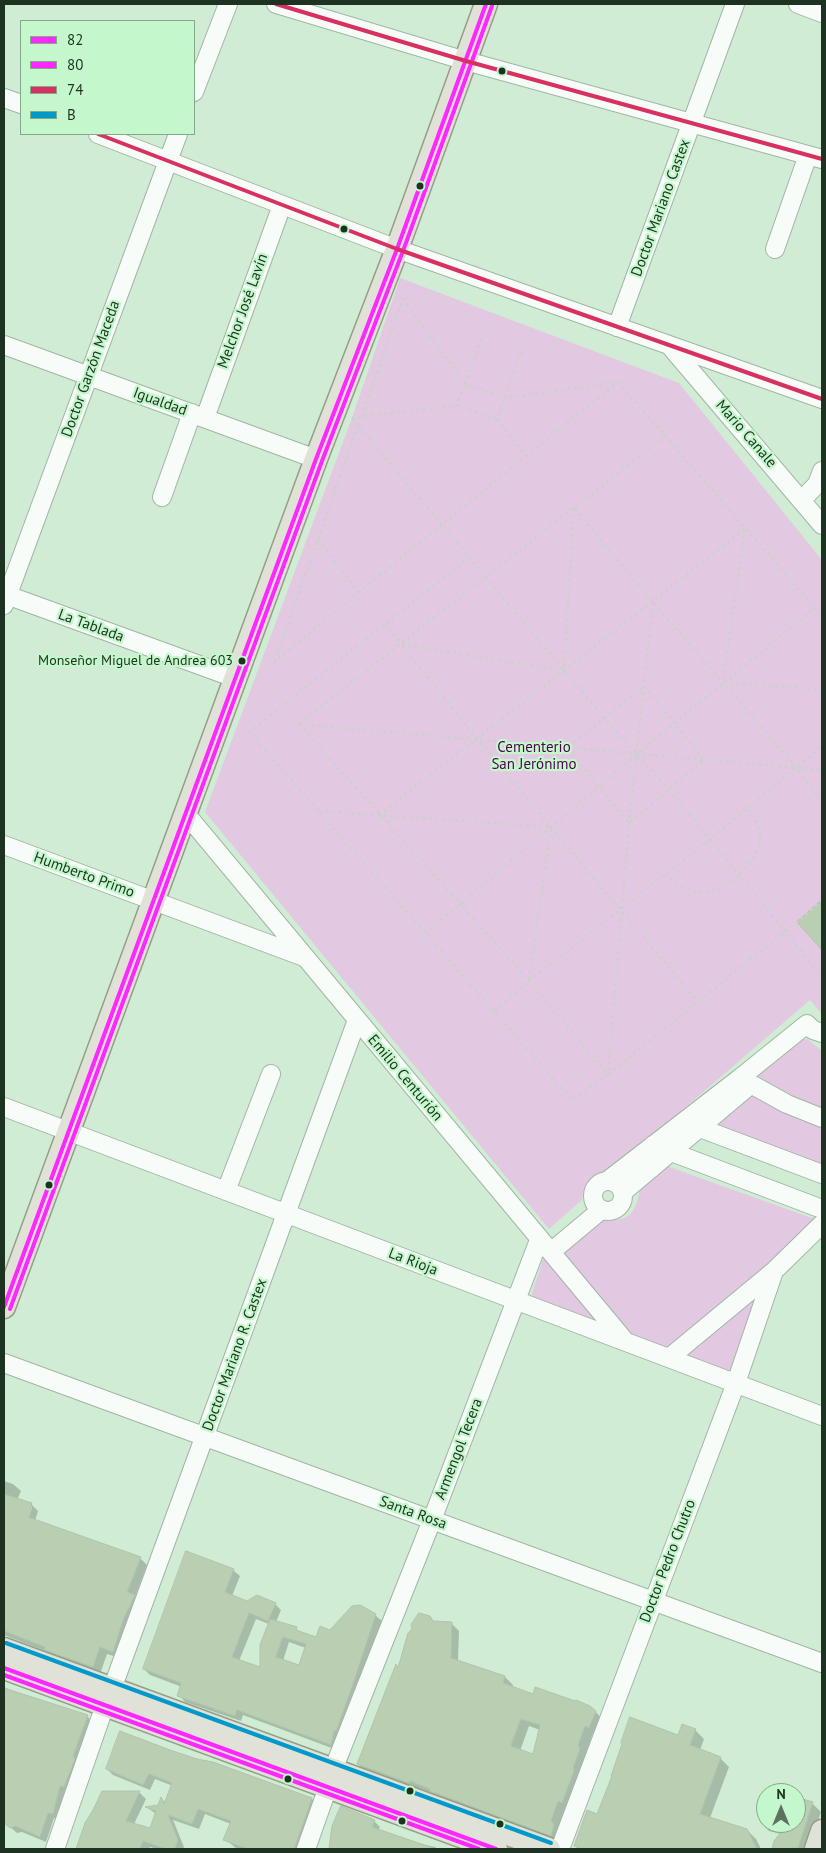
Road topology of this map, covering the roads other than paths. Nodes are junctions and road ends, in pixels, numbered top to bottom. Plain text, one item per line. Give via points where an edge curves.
1 (228, 4) edge
2 (276, 4) edge
3 (486, 4) edge
4 (736, 4) edge
5 (798, 4) edge
6 (822, 13) edge
7 (466, 61) junction
8 (195, 89) edge
9 (4, 98) edge
10 (20, 104) edge
11 (692, 124) junction
12 (101, 135) edge
13 (178, 135) edge
14 (815, 158) edge
15 (168, 161) junction
16 (282, 205) junction
17 (397, 249) junction
18 (775, 249) dead end
19 (617, 327) junction
20 (4, 344) edge
21 (669, 345) junction
22 (88, 376) junction
23 (822, 399) edge
24 (199, 416) junction
25 (316, 459) junction
26 (822, 471) edge
27 (162, 497) dead end
28 (802, 500) junction
29 (822, 524) edge
30 (5, 598) edge
31 (235, 678) junction
32 (186, 814) junction
33 (4, 845) edge
34 (154, 900) junction
35 (305, 958) junction
36 (357, 1020) junction
37 (822, 1034) edge
38 (271, 1074) dead end
39 (745, 1081) junction
40 (4, 1107) edge
41 (822, 1118) edge
42 (682, 1122) junction
43 (700, 1127) junction
44 (69, 1132) junction
45 (653, 1145) junction
46 (672, 1151) junction
47 (822, 1174) edge
48 (607, 1181) junction
49 (226, 1191) junction
50 (623, 1192) junction
51 (822, 1209) edge
52 (601, 1210) junction
53 (287, 1214) junction
54 (822, 1224) edge
55 (545, 1246) junction
56 (774, 1271) junction
57 (516, 1301) junction
58 (4, 1307) edge
59 (626, 1342) junction
60 (669, 1358) junction
61 (4, 1363) edge
62 (736, 1384) junction
63 (822, 1416) edge
64 (205, 1437) junction
65 (432, 1520) junction
66 (652, 1601) junction
67 (4, 1649) edge
68 (822, 1663) edge
69 (4, 1668) edge
70 (109, 1697) junction
71 (331, 1778) junction
72 (822, 1832) edge
73 (55, 1849) edge
74 (306, 1849) edge
75 (496, 1849) edge
76 (549, 1849) edge
77 (560, 1849) edge
78 (816, 1849) edge

1 - 8 street
2 - 7 street
3 - 7 main road
4 - 11 street, Doctor Mariano Castex
5 - 6 street
7 - 11 street
7 - 17 main road
9 - 10 street
11 - 14 street
11 - 19 street, Doctor Mariano Castex
12 - 15 street
13 - 15 street, Doctor Garzón Maceda
14 - 18 street
15 - 16 street
15 - 22 street, Doctor Garzón Maceda
16 - 17 street
16 - 24 street, Melchor José Lavín
17 - 19 street
17 - 25 main road
19 - 21 street
20 - 22 street, Igualdad
21 - 23 street
21 - 28 street, Mario Canale
22 - 24 street, Igualdad
22 - 30 street, Doctor Garzón Maceda
24 - 25 street, Igualdad
24 - 27 street, Melchor José Lavín
25 - 31 main road
26 - 28 street via 817,484
28 - 29 street, Mario Canale
30 - 31 street, La Tablada
31 - 32 main road
32 - 34 main road
32 - 35 street, Emilio Centurión
33 - 34 street, Humberto Primo
34 - 35 street, Humberto Primo
34 - 44 main road
35 - 36 street, Emilio Centurión
36 - 53 street, Doctor Mariano R. Castex
36 - 55 street, Emilio Centurión
37 - 39 street via 807,1024
38 - 49 street
39 - 41 street via 787,1104
39 - 42 street
39 - 43 street
40 - 44 street, La Rioja
42 - 43 street
42 - 45 street
43 - 46 street
43 - 47 street
44 - 49 street, La Rioja
44 - 58 main road
45 - 46 street
45 - 48 street
46 - 50 street
46 - 51 street
48 - 50 street via 617,1184
48 - 52 street via 598,1185 593,1194 594,1204
49 - 53 street, La Rioja
50 - 52 street via 620,1206 611,1212
52 - 55 street
53 - 57 street, La Rioja
53 - 64 street, Doctor Mariano R. Castex
54 - 56 street, Doctor Pedro Chutro
55 - 57 street, Armengol Tecera
55 - 59 street, Emilio Centurión
56 - 60 street, Doctor Pedro Chutro
56 - 62 street, Doctor Pedro Chutro
57 - 59 street, La Rioja
57 - 65 street, Armengol Tecera
59 - 60 street, La Rioja
60 - 62 street, La Rioja
61 - 64 street, Santa Rosa
62 - 63 street, La Rioja
62 - 66 street, Doctor Pedro Chutro
64 - 65 street, Santa Rosa
64 - 70 street, Doctor Mariano R. Castex
65 - 66 street, Santa Rosa
65 - 71 street, Armengol Tecera
66 - 68 street, Santa Rosa
66 - 77 street, Doctor Pedro Chutro
67 - 70 main road
69 - 70 main road
70 - 71 main road
70 - 73 street, Doctor Mariano R. Castex
71 - 74 street, Armengol Tecera
71 - 75 main road
71 - 76 main road
72 - 78 main road

